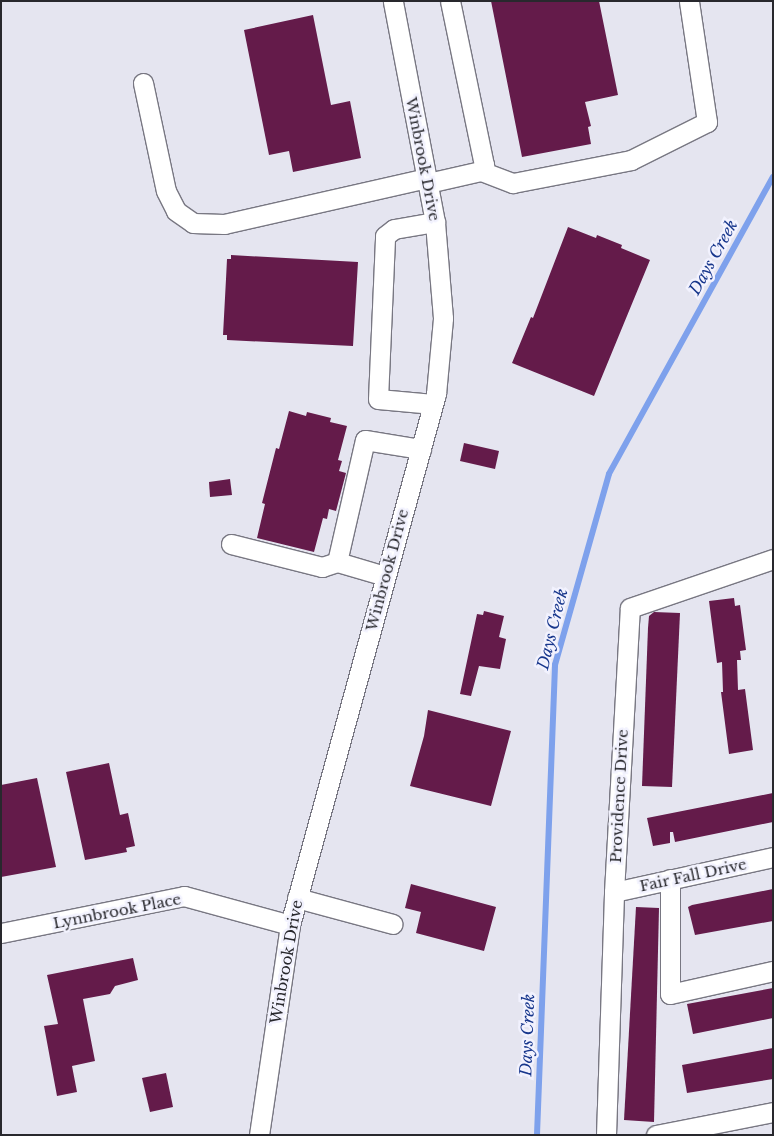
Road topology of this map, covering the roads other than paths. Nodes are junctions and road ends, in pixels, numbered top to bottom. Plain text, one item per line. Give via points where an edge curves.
1 (393, 1) edge
2 (450, 1) edge
3 (689, 1) edge
4 (143, 83) dead end
5 (481, 171) junction
6 (427, 180) junction
7 (435, 222) junction
8 (433, 404) junction
9 (420, 450) junction
10 (232, 544) dead end
11 (773, 559) edge
12 (337, 562) junction
13 (386, 576) junction
14 (773, 857) edge
15 (670, 880) junction
16 (614, 892) junction
17 (297, 898) junction
18 (393, 924) dead end
19 (290, 925) junction
20 (1, 933) edge
21 (773, 971) edge
22 (773, 1112) edge
23 (259, 1135) edge
24 (606, 1135) edge
25 (656, 1135) edge

1 - 6 street, Winbrook Drive
2 - 5 street via 484,165
3 - 5 street via 708,122 631,160 513,183
4 - 6 street via 166,191 176,211 193,223 224,224
5 - 6 street
6 - 7 street, Winbrook Drive
7 - 8 street, Winbrook Drive via 443,318
7 - 8 street via 394,229 385,236 378,399
8 - 9 street, Winbrook Drive
9 - 12 street via 365,440
9 - 13 street, Winbrook Drive
10 - 12 street via 322,567
11 - 16 street, Providence Drive via 630,608
12 - 13 street
13 - 17 street, Winbrook Drive
14 - 15 street, Fair Fall Drive
15 - 16 street, Fair Fall Drive
15 - 21 street via 670,994
16 - 24 street, Providence Drive
17 - 18 street
17 - 19 street, Winbrook Drive
19 - 20 street, Lynnbrook Place via 184,896
19 - 23 street, Winbrook Drive
22 - 25 street

